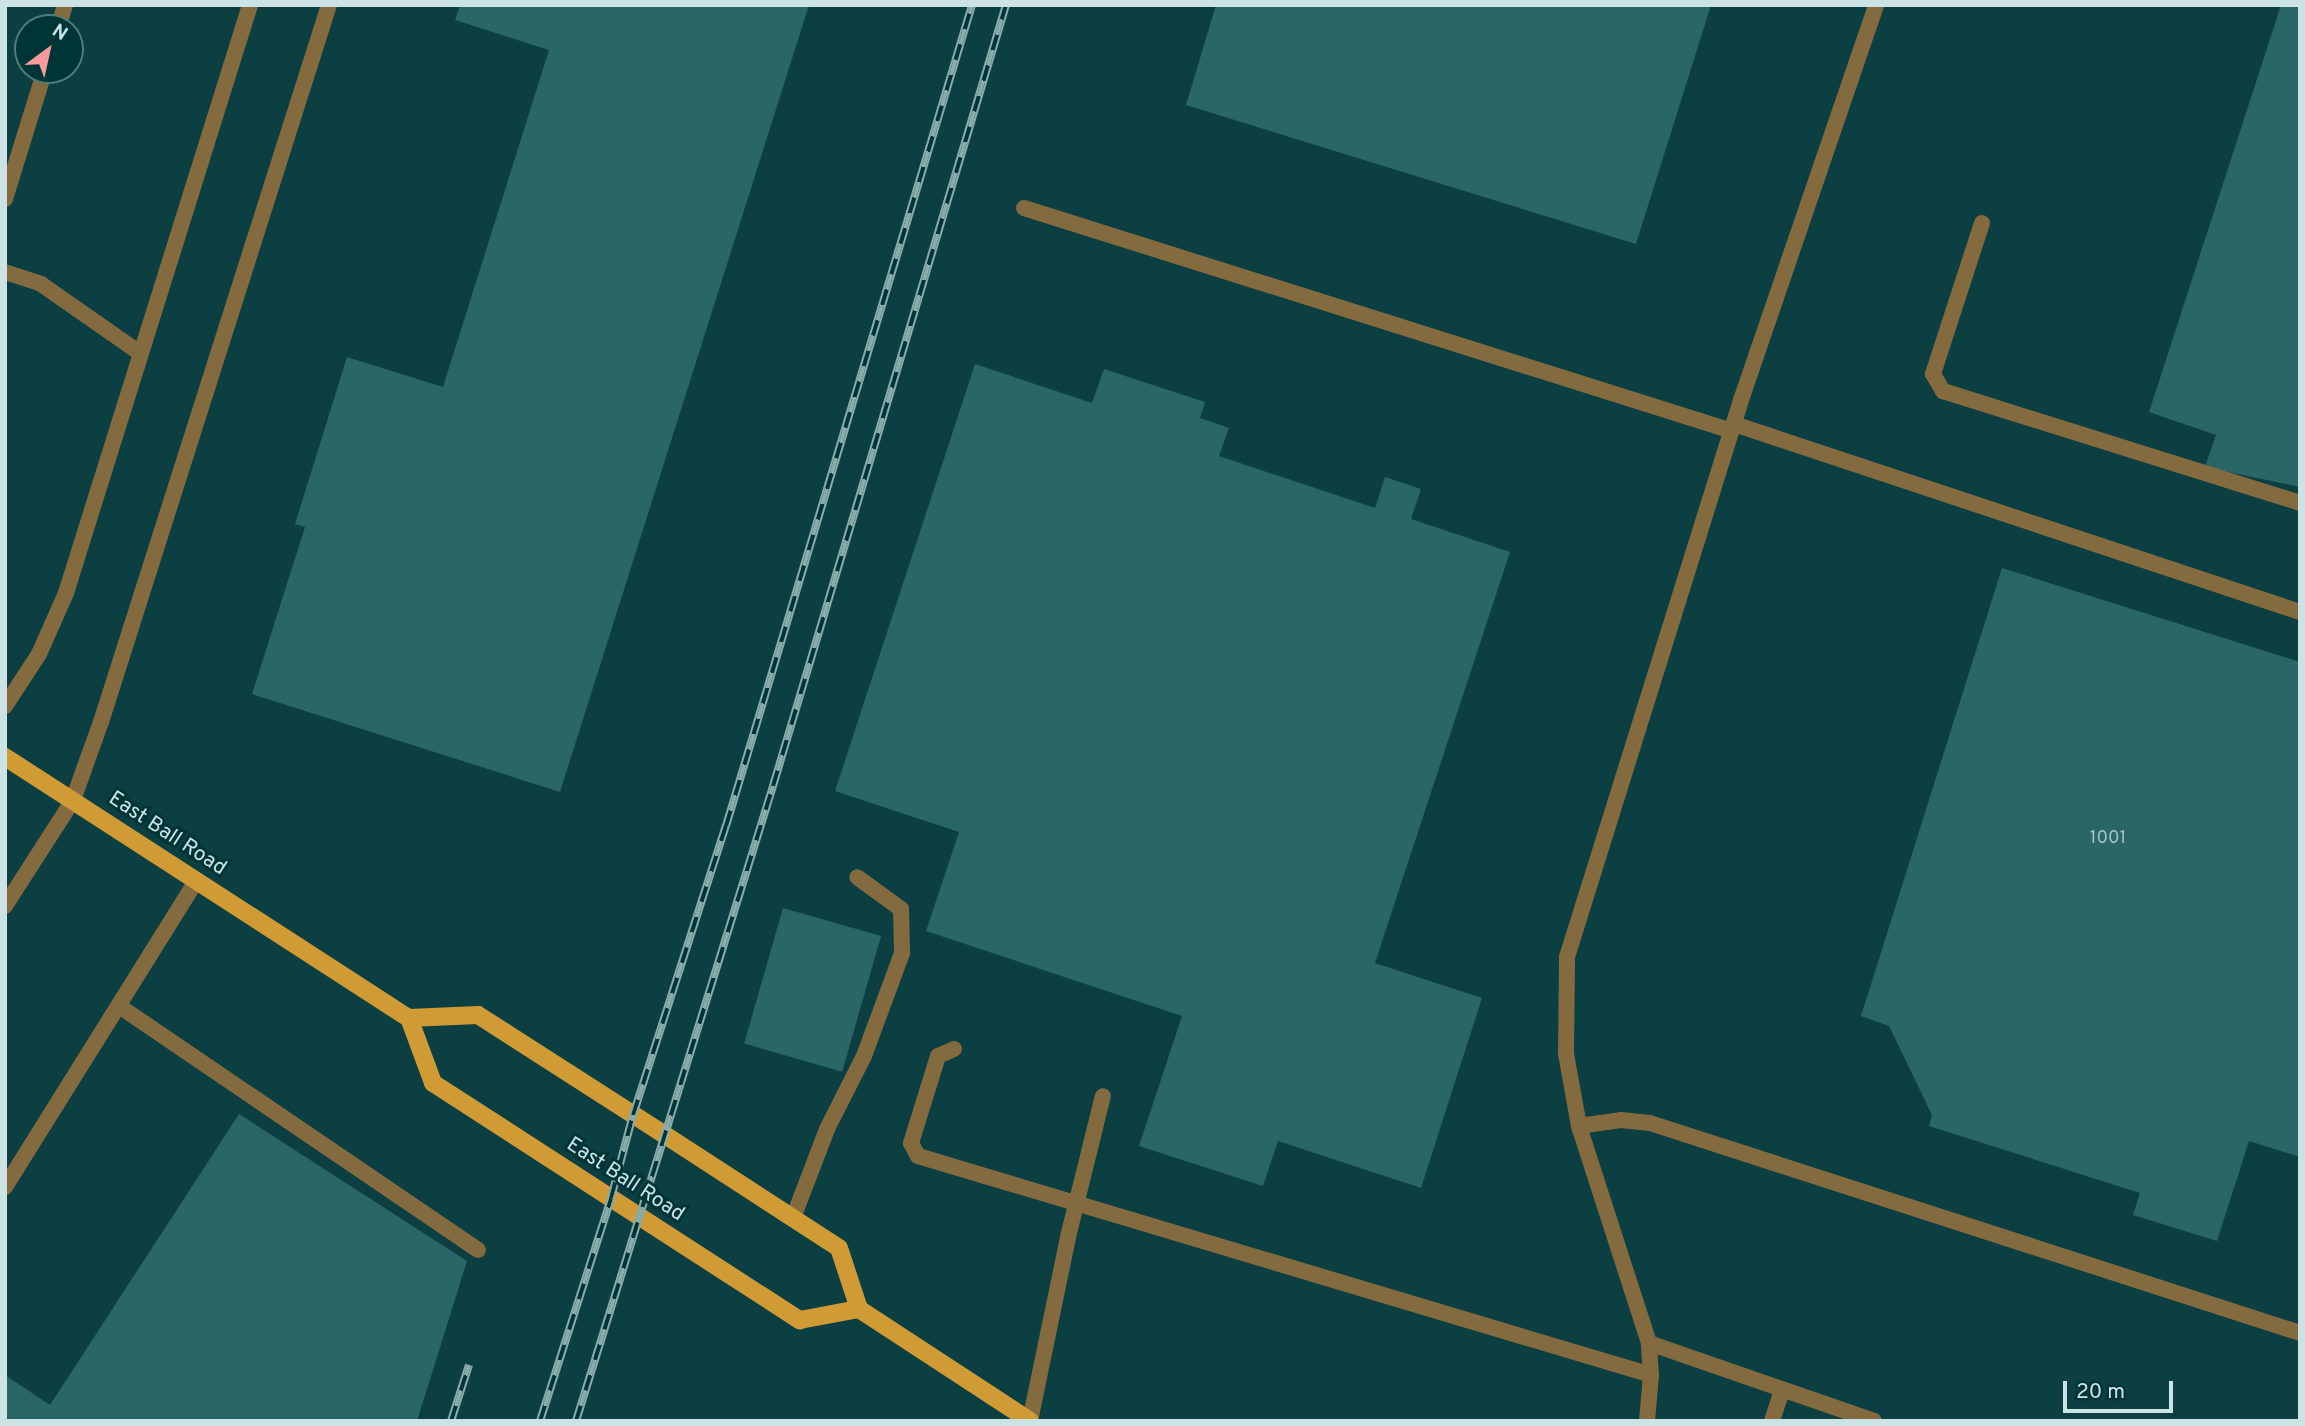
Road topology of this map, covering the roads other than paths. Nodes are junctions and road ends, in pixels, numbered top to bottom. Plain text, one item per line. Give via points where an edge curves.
1 (250, 5) edge
2 (329, 5) edge
3 (1876, 5) edge
4 (41, 84) edge
5 (5, 199) edge
6 (1024, 208) dead end
7 (1982, 223) dead end
8 (5, 272) edge
9 (140, 353) junction
10 (1733, 428) junction
11 (2300, 503) edge
12 (2300, 612) edge
13 (5, 706) edge
14 (5, 757) edge
15 (73, 800) junction
16 (857, 877) dead end
17 (197, 881) junction
18 (5, 906) edge
19 (119, 1006) junction
20 (409, 1018) junction
21 (954, 1049) dead end
22 (1103, 1096) dead end
23 (1579, 1126) junction
24 (5, 1187) edge
25 (1076, 1203) junction
26 (793, 1218) junction
27 (478, 1250) dead end
28 (859, 1309) junction
29 (2300, 1333) edge
30 (1649, 1343) junction
31 (1651, 1375) junction
32 (1782, 1390) junction
33 (1030, 1421) edge
34 (1647, 1421) edge
35 (1772, 1421) edge
36 (1874, 1421) edge

1 - 9 lane
2 - 15 lane
3 - 10 lane
4 - 5 lane
6 - 10 lane
7 - 11 lane via 1933,374 1943,391
8 - 9 lane via 41,284
9 - 13 lane via 66,593 38,654
10 - 12 lane
10 - 23 lane via 1567,957 1566,1054
14 - 15 main road, East Ball Road
15 - 17 main road, East Ball Road
15 - 18 lane
16 - 26 lane via 901,909 902,953 864,1056 828,1127
17 - 19 lane
17 - 20 main road, East Ball Road
19 - 24 lane
19 - 27 lane
20 - 26 main road via 478,1015
20 - 28 main road, East Ball Road via 433,1083 800,1320
21 - 25 lane via 938,1056 911,1143 918,1156
22 - 25 lane
23 - 29 lane via 1621,1120 1650,1123
23 - 30 lane
25 - 31 lane
25 - 33 lane
26 - 28 main road via 839,1248
28 - 33 main road
30 - 31 lane
30 - 32 lane
31 - 34 lane
32 - 35 lane
32 - 36 lane

